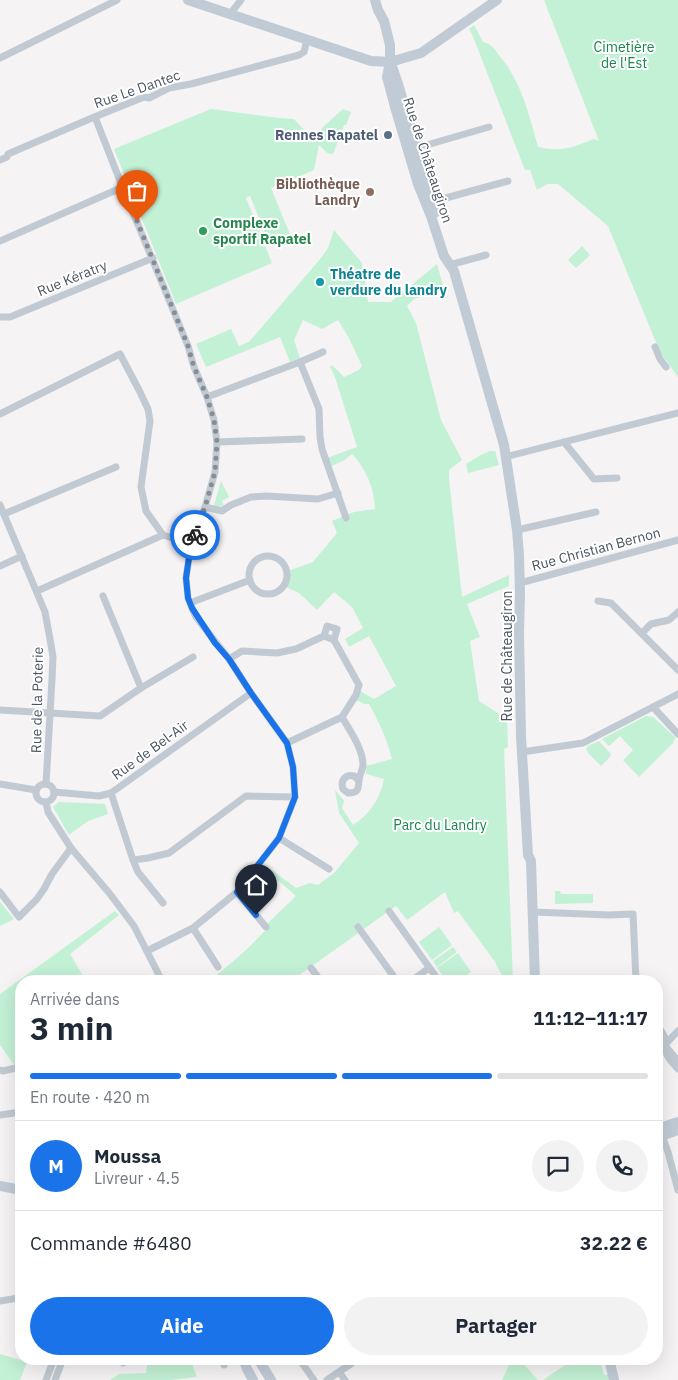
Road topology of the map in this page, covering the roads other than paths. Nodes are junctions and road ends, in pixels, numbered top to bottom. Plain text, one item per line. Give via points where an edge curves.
1 (117, 0) edge
2 (188, 0) edge
3 (241, 0) edge
4 (497, 0) edge
5 (377, 5) edge
6 (230, 14) junction
7 (307, 40) junction
8 (0, 58) edge
9 (390, 62) junction
10 (95, 117) junction
11 (489, 127) dead end
12 (413, 149) junction
13 (0, 160) edge
14 (508, 181) dead end
15 (123, 188) junction
16 (429, 203) junction
17 (0, 241) edge
18 (486, 255) dead end
19 (153, 258) junction
20 (449, 266) junction
21 (0, 318) edge
22 (655, 347) dead end
23 (323, 352) dead end
24 (300, 362) junction
25 (666, 367) dead end
26 (207, 397) junction
27 (678, 413) edge
28 (0, 414) edge
29 (302, 439) dead end
30 (217, 442) junction
31 (564, 442) junction
32 (506, 457) junction
33 (116, 467) dead end
34 (617, 478) dead end
35 (338, 493) junction
36 (0, 505) edge
37 (205, 507) junction
38 (596, 512) dead end
39 (4, 514) junction
40 (346, 518) dead end
41 (517, 530) junction
42 (163, 535) junction
43 (678, 540) edge
44 (191, 544) junction
45 (22, 556) junction
46 (0, 566) edge
47 (250, 580) junction
48 (520, 583) junction
49 (37, 592) junction
50 (103, 596) dead end
51 (598, 601) dead end
52 (190, 603) junction
53 (678, 612) edge
54 (642, 633) junction
55 (324, 636) junction
56 (334, 640) junction
57 (193, 657) dead end
58 (229, 659) junction
59 (678, 670) edge
60 (142, 688) junction
61 (251, 693) junction
62 (678, 694) edge
63 (653, 707) junction
64 (0, 710) edge
65 (50, 714) junction
66 (342, 717) junction
67 (678, 734) edge
68 (287, 743) junction
69 (522, 752) junction
70 (359, 781) dead end
71 (0, 784) edge
72 (46, 784) junction
73 (36, 790) junction
74 (54, 792) junction
75 (112, 793) junction
76 (295, 797) junction
77 (46, 802) junction
78 (279, 838) junction
79 (71, 848) junction
80 (528, 855) junction
81 (133, 860) junction
82 (329, 869) dead end
83 (0, 892) edge
84 (237, 892) junction
85 (163, 903) dead end
86 (389, 911) dead end
87 (533, 912) junction
88 (266, 926) dead end
89 (358, 927) dead end
90 (193, 928) junction
91 (147, 951) junction
92 (218, 967) dead end
93 (311, 968) dead end
94 (429, 968) junction
95 (159, 975) edge
96 (316, 975) edge
97 (393, 975) edge
98 (419, 975) edge
99 (434, 975) edge
100 (530, 975) edge
101 (535, 975) edge
102 (636, 975) edge
103 (678, 1031) edge
104 (663, 1037) edge
105 (666, 1044) junction
106 (663, 1047) edge
107 (678, 1061) edge
108 (15, 1068) edge
109 (678, 1069) edge
110 (0, 1070) edge
111 (15, 1113) edge
112 (0, 1115) edge
113 (678, 1122) edge
114 (678, 1130) edge
115 (663, 1131) edge
116 (663, 1133) edge
117 (663, 1143) edge
118 (0, 1186) edge
119 (15, 1189) edge
120 (678, 1190) edge
121 (15, 1298) edge
122 (0, 1301) edge
123 (52, 1365) edge
124 (61, 1365) edge
125 (245, 1365) edge
126 (262, 1365) edge
127 (303, 1365) edge
128 (349, 1365) edge
129 (610, 1365) edge
130 (339, 1372) junction
131 (46, 1380) edge
132 (55, 1380) edge
133 (253, 1380) edge
134 (272, 1380) edge
135 (314, 1380) edge
136 (328, 1380) edge
137 (345, 1380) edge
138 (614, 1380) edge

1 - 8 street
2 - 6 main road
3 - 6 street
4 - 9 main road via 421,53
5 - 9 main road, Rue de Châteaugiron via 384,48
6 - 7 main road
7 - 9 main road via 371,61
7 - 10 street, Rue Le Dantec via 304,52 299,56 169,88
9 - 12 main road, Rue de Châteaugiron via 387,77
10 - 13 street, Rue Le Dantec
10 - 15 street
11 - 12 street
12 - 16 main road, Rue de Châteaugiron
14 - 16 street
15 - 17 street
15 - 19 street
16 - 20 main road, Rue de Châteaugiron via 449,257
18 - 20 street
19 - 21 street, Rue Kératry via 10,317
19 - 26 street
20 - 32 main road, Rue de Châteaugiron via 454,271
22 - 25 street
23 - 24 street
24 - 26 street
24 - 35 street via 319,409 322,450
26 - 30 street
27 - 31 street
28 - 42 street via 120,354 148,410 150,421 141,487 146,511
29 - 30 street
30 - 37 street via 215,472
31 - 32 street
31 - 34 street via 594,479
32 - 41 main road, Rue de Châteaugiron
33 - 39 street
35 - 37 street via 318,499 250,497 222,511
35 - 40 street
36 - 39 street, Rue de la Poterie
37 - 44 street
38 - 41 street
39 - 45 street, Rue de la Poterie
41 - 48 main road, Rue de Châteaugiron
42 - 44 street
42 - 49 street
43 - 48 street, Rue Christian Bernon
44 - 52 street via 186,578
45 - 46 street
45 - 49 street, Rue de la Poterie
47 - 47 street via 259,592 278,592 288,579 285,564 276,557 262,557 251,566
47 - 52 street
48 - 69 main road, Rue de Châteaugiron
49 - 65 street, Rue de la Poterie via 45,612 53,657
50 - 60 street
51 - 54 street via 611,602
52 - 58 street via 196,617
53 - 54 street via 669,620 651,624
54 - 59 street
55 - 56 street
55 - 56 street via 328,626 337,629
55 - 58 street via 277,653 242,651
56 - 66 street via 359,685
57 - 60 street
58 - 61 street
60 - 65 street via 100,716
61 - 68 street
61 - 75 street, Rue de Bel-Air
62 - 63 street
63 - 67 street
63 - 69 street via 583,744
64 - 65 street
65 - 72 street, Rue de la Poterie
66 - 68 street
66 - 70 street via 363,762
68 - 76 street
69 - 80 main road, Rue de Châteaugiron
71 - 73 street
72 - 73 street
72 - 74 street
73 - 77 street via 38,799
74 - 75 street, Rue de Bel-Air via 99,796
74 - 77 street via 51,800
75 - 81 street
76 - 78 street
76 - 81 street via 246,796 169,853
77 - 79 street via 48,812
78 - 82 street
78 - 84 street
79 - 83 street via 41,894 19,917
79 - 91 street via 128,917
80 - 87 main road, Rue de Châteaugiron
80 - 100 main road, Rue de Châteaugiron
81 - 85 street via 138,872
84 - 88 street
84 - 90 street
86 - 94 street
87 - 101 main road, Rue de Châteaugiron
87 - 102 street via 633,914
89 - 97 street
90 - 91 street
90 - 92 street
91 - 95 street
93 - 96 street
94 - 98 street
94 - 99 street
103 - 105 street
104 - 105 street
105 - 106 street
105 - 107 street
105 - 109 street via 668,1056
108 - 110 street
111 - 112 street
113 - 115 main road
114 - 116 main road
117 - 120 street
118 - 119 main road
121 - 122 street
123 - 131 street
124 - 132 street
125 - 133 main road
126 - 134 main road
127 - 135 street
128 - 130 street
129 - 138 main road
130 - 136 street
130 - 137 street

